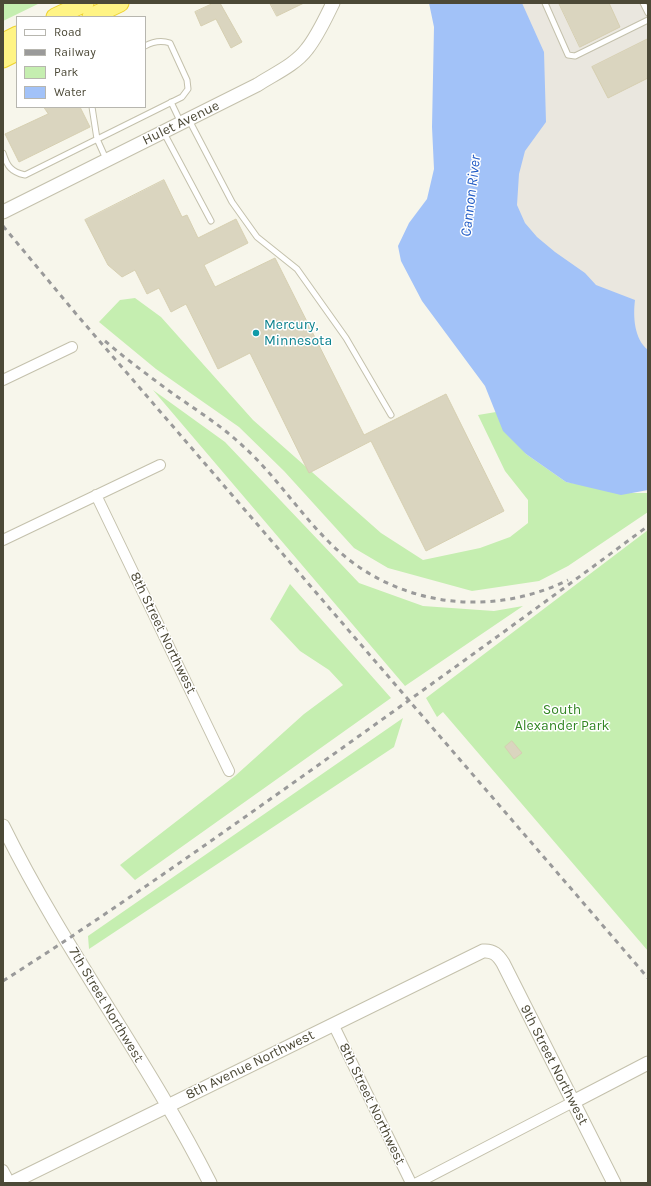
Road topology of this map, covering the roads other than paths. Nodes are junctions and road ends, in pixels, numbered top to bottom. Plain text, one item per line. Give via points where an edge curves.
1 (85, 3) edge
2 (120, 3) edge
3 (333, 3) edge
4 (545, 3) edge
5 (643, 3) edge
6 (648, 13) edge
7 (57, 16) edge
8 (93, 16) edge
9 (648, 20) edge
10 (16, 36) edge
11 (3, 42) edge
12 (146, 45) edge
13 (16, 52) edge
14 (3, 59) edge
15 (171, 102) junction
16 (92, 108) edge
17 (185, 121) junction
18 (164, 132) junction
19 (97, 139) junction
20 (3, 153) edge
21 (107, 160) junction
22 (3, 212) edge
23 (211, 221) dead end
24 (72, 347) dead end
25 (3, 380) edge
26 (392, 415) dead end
27 (160, 465) dead end
28 (96, 495) junction
29 (3, 540) edge
30 (229, 771) dead end
31 (3, 826) edge
32 (490, 951) joint
33 (333, 1024) junction
34 (648, 1063) edge
35 (573, 1102) junction
36 (168, 1106) junction
37 (3, 1170) edge
38 (11, 1183) edge
39 (210, 1183) edge
40 (411, 1183) edge
41 (417, 1183) edge
42 (614, 1183) edge

1 - 7 highway
2 - 8 highway
3 - 17 street, Hulet Avenue via 321,28 306,50 292,63 257,85
4 - 9 lane via 568,55 575,56
5 - 6 lane
10 - 11 highway
12 - 15 lane via 152,42 170,43 185,74 188,89 182,97
13 - 14 highway
15 - 17 lane
15 - 19 lane
16 - 19 lane
17 - 18 street, Hulet Avenue
17 - 26 lane via 232,202 257,237 297,270 346,338
18 - 21 street, Hulet Avenue
18 - 23 lane
19 - 20 lane via 25,175 15,173 8,167
19 - 21 lane
21 - 22 street, Hulet Avenue
24 - 25 street
27 - 28 street
28 - 29 street
28 - 30 street, 8th Street Northwest
31 - 36 street, 7th Street Northwest via 56,922
32 - 33 street, 8th Avenue Northwest via 483,951
32 - 35 street, 9th Street Northwest via 498,955 503,963
33 - 36 street, 8th Avenue Northwest
33 - 40 street, 8th Street Northwest
34 - 35 street
35 - 41 street
35 - 42 street, 9th Street Northwest
36 - 38 street, 8th Avenue Northwest
36 - 39 street, 7th Street Northwest
37 - 38 street

